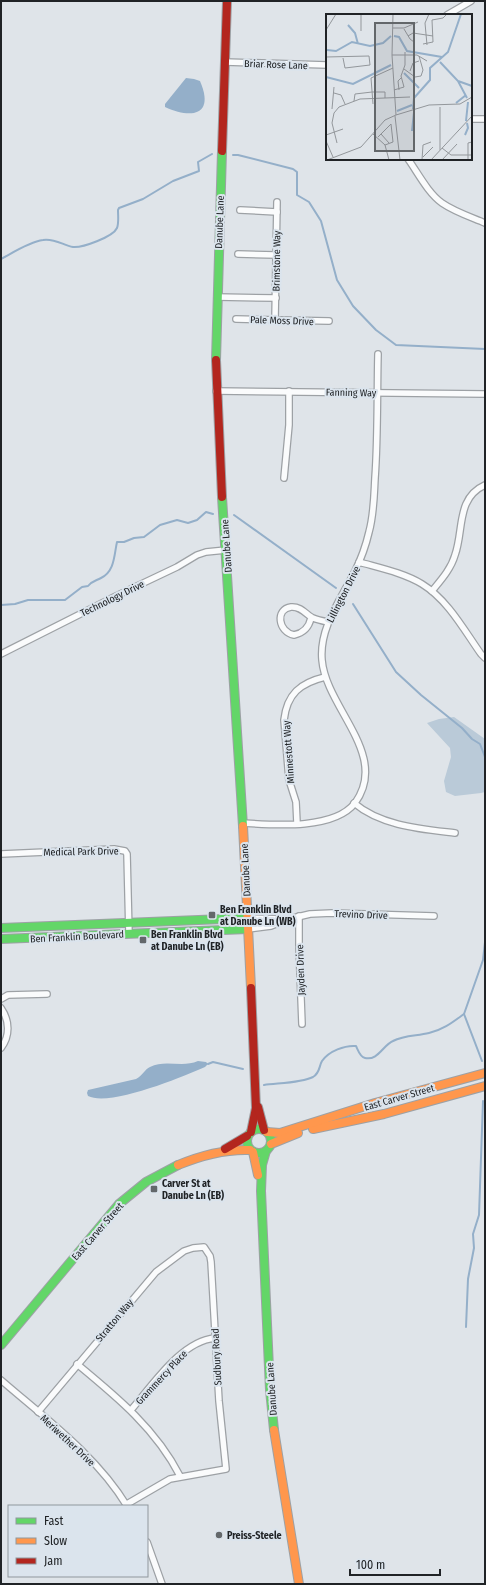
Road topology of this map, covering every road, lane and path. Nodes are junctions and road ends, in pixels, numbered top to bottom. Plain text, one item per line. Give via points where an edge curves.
1 (227, 1) edge
2 (471, 1) edge
3 (449, 14) edge
4 (225, 62) junction
5 (326, 65) edge
6 (472, 119) edge
7 (485, 119) edge
8 (409, 160) edge
9 (277, 202) dead end
10 (240, 210) dead end
11 (277, 212) junction
12 (485, 223) edge
13 (238, 254) dead end
14 (276, 255) junction
15 (217, 297) junction
16 (276, 298) junction
17 (236, 318) dead end
18 (275, 320) junction
19 (329, 321) dead end
20 (378, 354) dead end
21 (216, 391) junction
22 (289, 392) junction
23 (378, 392) junction
24 (485, 394) edge
25 (284, 478) dead end
26 (485, 485) edge
27 (226, 550) junction
28 (359, 562) junction
29 (432, 591) junction
30 (311, 618) junction
31 (328, 622) junction
32 (1, 654) edge
33 (485, 658) edge
34 (325, 676) junction
35 (354, 803) junction
36 (243, 823) junction
37 (297, 823) junction
38 (456, 833) dead end
39 (1, 854) edge
40 (299, 916) junction
41 (434, 916) dead end
42 (248, 918) junction
43 (289, 919) junction
44 (129, 923) junction
45 (1, 928) edge
46 (248, 929) junction
47 (129, 934) junction
48 (1, 940) edge
49 (47, 994) dead end
50 (1, 999) edge
51 (1, 1008) edge
52 (302, 1024) dead end
53 (1, 1048) edge
54 (485, 1073) edge
55 (485, 1086) edge
56 (256, 1091) junction
57 (266, 1131) junction
58 (249, 1134) junction
59 (269, 1148) junction
60 (251, 1151) junction
61 (219, 1152) junction
62 (261, 1191) junction
63 (204, 1247) joint
64 (215, 1338) junction
65 (1, 1345) edge
66 (77, 1364) junction
67 (1, 1380) edge
68 (131, 1410) junction
69 (38, 1412) junction
70 (180, 1476) junction
71 (127, 1505) edge
72 (148, 1545) edge
73 (162, 1584) edge
74 (299, 1584) edge

1 - 4 street, Danube Lane
2 - 3 street
4 - 5 street, Briar Rose Lane
4 - 15 street, Danube Lane
6 - 7 street
8 - 12 street via 441,202
9 - 11 street, Brimstone Way
10 - 11 street
11 - 14 street, Brimstone Way
13 - 14 street
14 - 16 street, Brimstone Way
15 - 16 street
15 - 21 street, Danube Lane
16 - 18 street, Brimstone Way
17 - 18 street, Pale Moss Drive
18 - 19 street, Pale Moss Drive
20 - 23 street, Lillington Drive
21 - 22 street, Fanning Way
21 - 27 street, Danube Lane
22 - 23 street, Fanning Way
22 - 25 street
23 - 24 street, Fanning Way
23 - 28 street, Lillington Drive via 374,504 369,532
26 - 29 street via 478,488 469,499 462,516 456,554 447,572
27 - 32 street, Technology Drive via 197,555
27 - 36 street, Danube Lane
28 - 29 street via 415,580
28 - 31 street, Lillington Drive
29 - 33 street via 449,609
30 - 30 street via 307,628 300,634 289,634 281,626 281,616 290,607 300,609
30 - 31 street
31 - 34 street, Lillington Drive via 322,650
34 - 35 street, Lillington Drive via 363,753 363,784
34 - 37 street, Minnestott Way via 295,691 285,711 289,780 296,802
35 - 37 street, Lillington Drive via 332,819
35 - 38 street via 372,815 392,822
36 - 37 street, Lillington Drive
36 - 42 street, Danube Lane
39 - 44 street, Medical Park Drive via 114,849 125,851
40 - 41 street, Trevino Drive via 332,913
40 - 43 street, Trevino Drive
40 - 52 street, Jayden Drive
42 - 43 street, Trevino Drive
42 - 44 street, Ben Franklin Boulevard
42 - 46 street, Danube Lane
43 - 46 street, Trevino Drive via 271,926
44 - 45 street, Ben Franklin Boulevard
44 - 47 street, Medical Park Drive
46 - 47 street, Ben Franklin Boulevard
46 - 56 street, Danube Lane
47 - 48 street, Ben Franklin Boulevard
49 - 50 street via 8,995
51 - 53 street via 6,1016 8,1030
54 - 57 street, East Carver Street via 375,1103 290,1130 276,1133
55 - 59 street, East Carver Street via 384,1114 289,1136
56 - 57 street, Danube Lane
56 - 58 street, Danube Lane via 254,1118
57 - 58 street via 257,1129
57 - 59 street via 271,1138
58 - 60 street via 246,1144
58 - 61 street, East Carver Street
59 - 60 street via 260,1154
59 - 62 street, Danube Lane via 262,1165
60 - 61 street, East Carver Street
60 - 62 street, Danube Lane via 257,1165
61 - 65 street, East Carver Street via 175,1166 133,1191 99,1227
62 - 74 street, Danube Lane via 273,1417
63 - 64 street, Sudbury Road via 211,1262
63 - 66 street, Stratton Way via 184,1251 156,1272
64 - 68 street, Grammercy Place via 201,1340 180,1354
64 - 70 street, Sudbury Road via 220,1424 226,1469
66 - 68 street
66 - 69 street, Stratton Way
67 - 69 street, Meriwether Drive
68 - 70 street via 164,1449
69 - 71 street, Meriwether Drive via 82,1451
70 - 71 street via 164,1482
72 - 73 street

